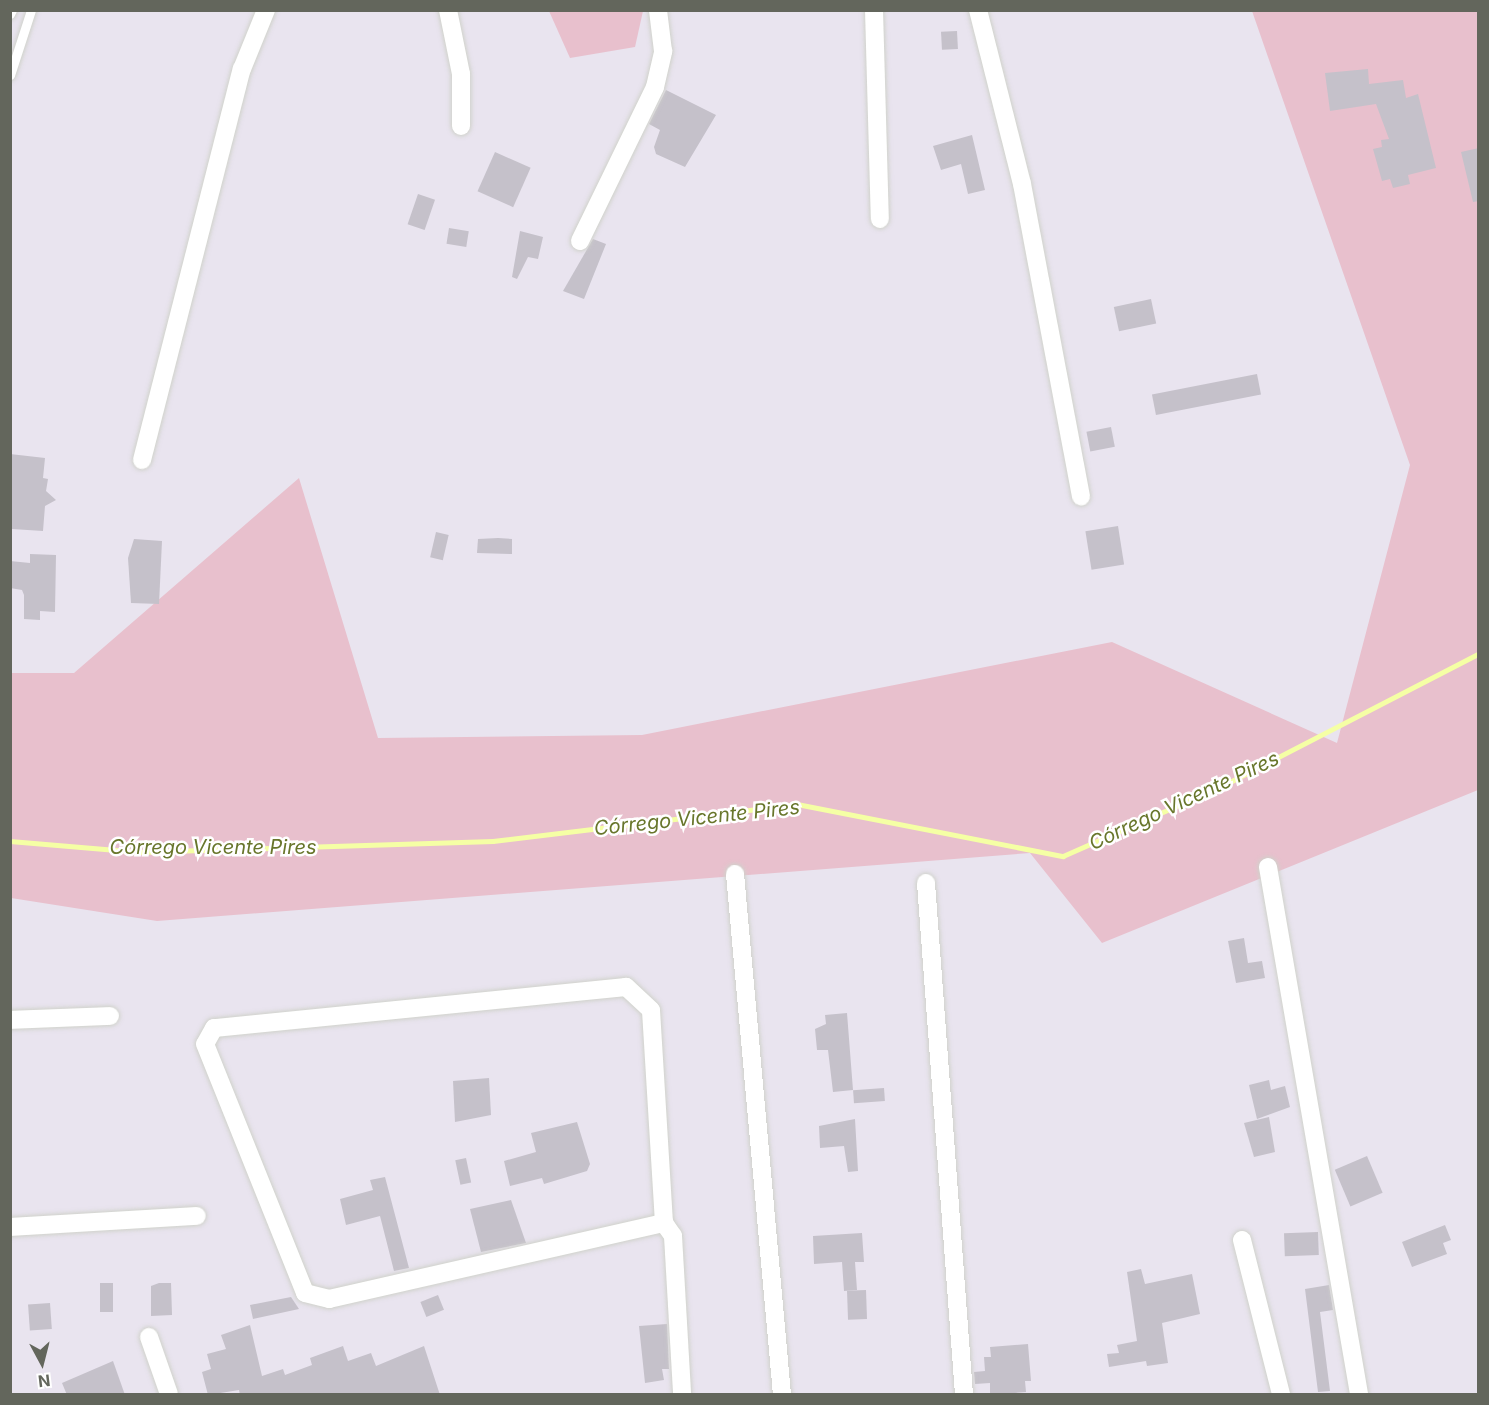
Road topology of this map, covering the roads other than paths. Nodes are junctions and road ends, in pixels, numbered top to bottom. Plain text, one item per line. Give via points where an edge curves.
1 (31, 10) edge
2 (266, 10) edge
3 (448, 10) edge
4 (658, 10) edge
5 (874, 10) edge
6 (978, 10) edge
7 (10, 75) edge
8 (461, 126) dead end
9 (880, 219) dead end
10 (580, 241) dead end
11 (142, 460) dead end
12 (1081, 496) dead end
13 (1268, 867) dead end
14 (735, 874) dead end
15 (926, 883) dead end
16 (110, 1016) dead end
17 (10, 1020) edge
18 (197, 1216) dead end
19 (664, 1223) junction
20 (10, 1227) edge
21 (1242, 1240) dead end
22 (149, 1337) dead end
23 (169, 1395) edge
24 (682, 1395) edge
25 (782, 1395) edge
26 (964, 1395) edge
27 (1281, 1395) edge
28 (1359, 1395) edge

1 - 7 lane
2 - 11 street via 242,69
3 - 8 street via 461,74
4 - 10 street via 663,51 656,87
5 - 9 street
6 - 12 street via 1022,184
13 - 28 street
14 - 25 street
15 - 26 street
16 - 17 street
18 - 20 street
19 - 19 street via 651,1010 626,987 214,1028 206,1044 305,1293 329,1299
19 - 24 street via 673,1236
21 - 27 street
22 - 23 street

